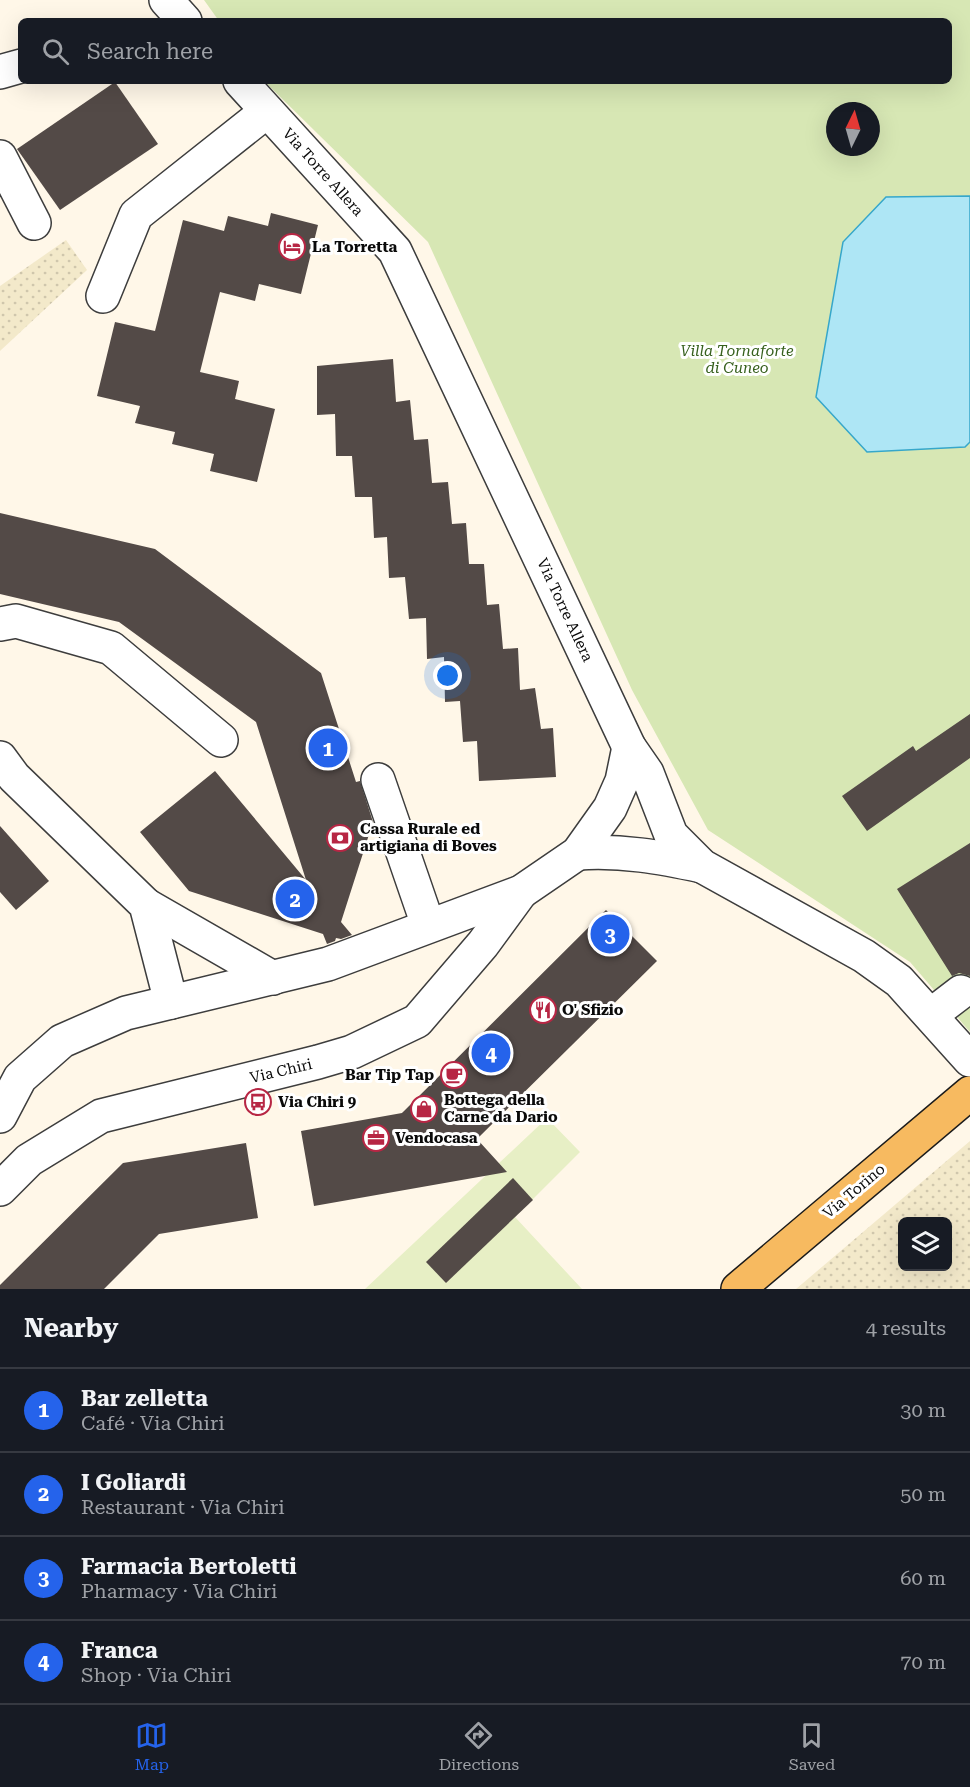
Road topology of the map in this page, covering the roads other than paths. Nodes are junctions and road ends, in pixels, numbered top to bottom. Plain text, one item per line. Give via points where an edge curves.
1 (166, 0) edge
2 (182, 18) edge
3 (18, 67) edge
4 (0, 72) edge
5 (243, 84) edge
6 (267, 111) junction
7 (0, 157) edge
8 (34, 223) dead end
9 (103, 296) dead end
10 (0, 624) edge
11 (221, 740) dead end
12 (630, 747) junction
13 (0, 758) edge
14 (378, 780) dead end
15 (578, 853) junction
16 (702, 866) junction
17 (521, 892) junction
18 (146, 905) junction
19 (428, 925) junction
20 (273, 978) junction
21 (961, 992) dead end
22 (171, 1002) junction
23 (931, 1015) junction
24 (970, 1060) edge
25 (970, 1093) edge
26 (0, 1116) edge
27 (0, 1189) edge
28 (738, 1289) edge

1 - 2 street
3 - 4 street
5 - 6 street, Via Torre Allera
6 - 9 street via 136,215
6 - 12 street, Via Torre Allera via 395,251
7 - 8 street
10 - 11 street via 16,621 111,648
12 - 15 street, Via Chiri via 610,808
12 - 16 street, Via Torre Allera via 646,772 671,835
13 - 18 street via 14,777
14 - 19 street
15 - 16 street via 652,855
15 - 17 street, Via Chiri
16 - 23 street, Via Torre Allera via 832,935 899,981
17 - 19 street, Via Chiri
17 - 27 street, Via Chiri via 483,944 417,1021 352,1052 100,1116 29,1160
18 - 20 street
18 - 22 street
19 - 20 street, Via Chiri via 328,964
20 - 22 street, Via Chiri
21 - 23 street
22 - 26 street, Via Chiri via 126,1013 62,1041 20,1078
23 - 24 street, Via Torre Allera
25 - 28 main road, Via Torino

